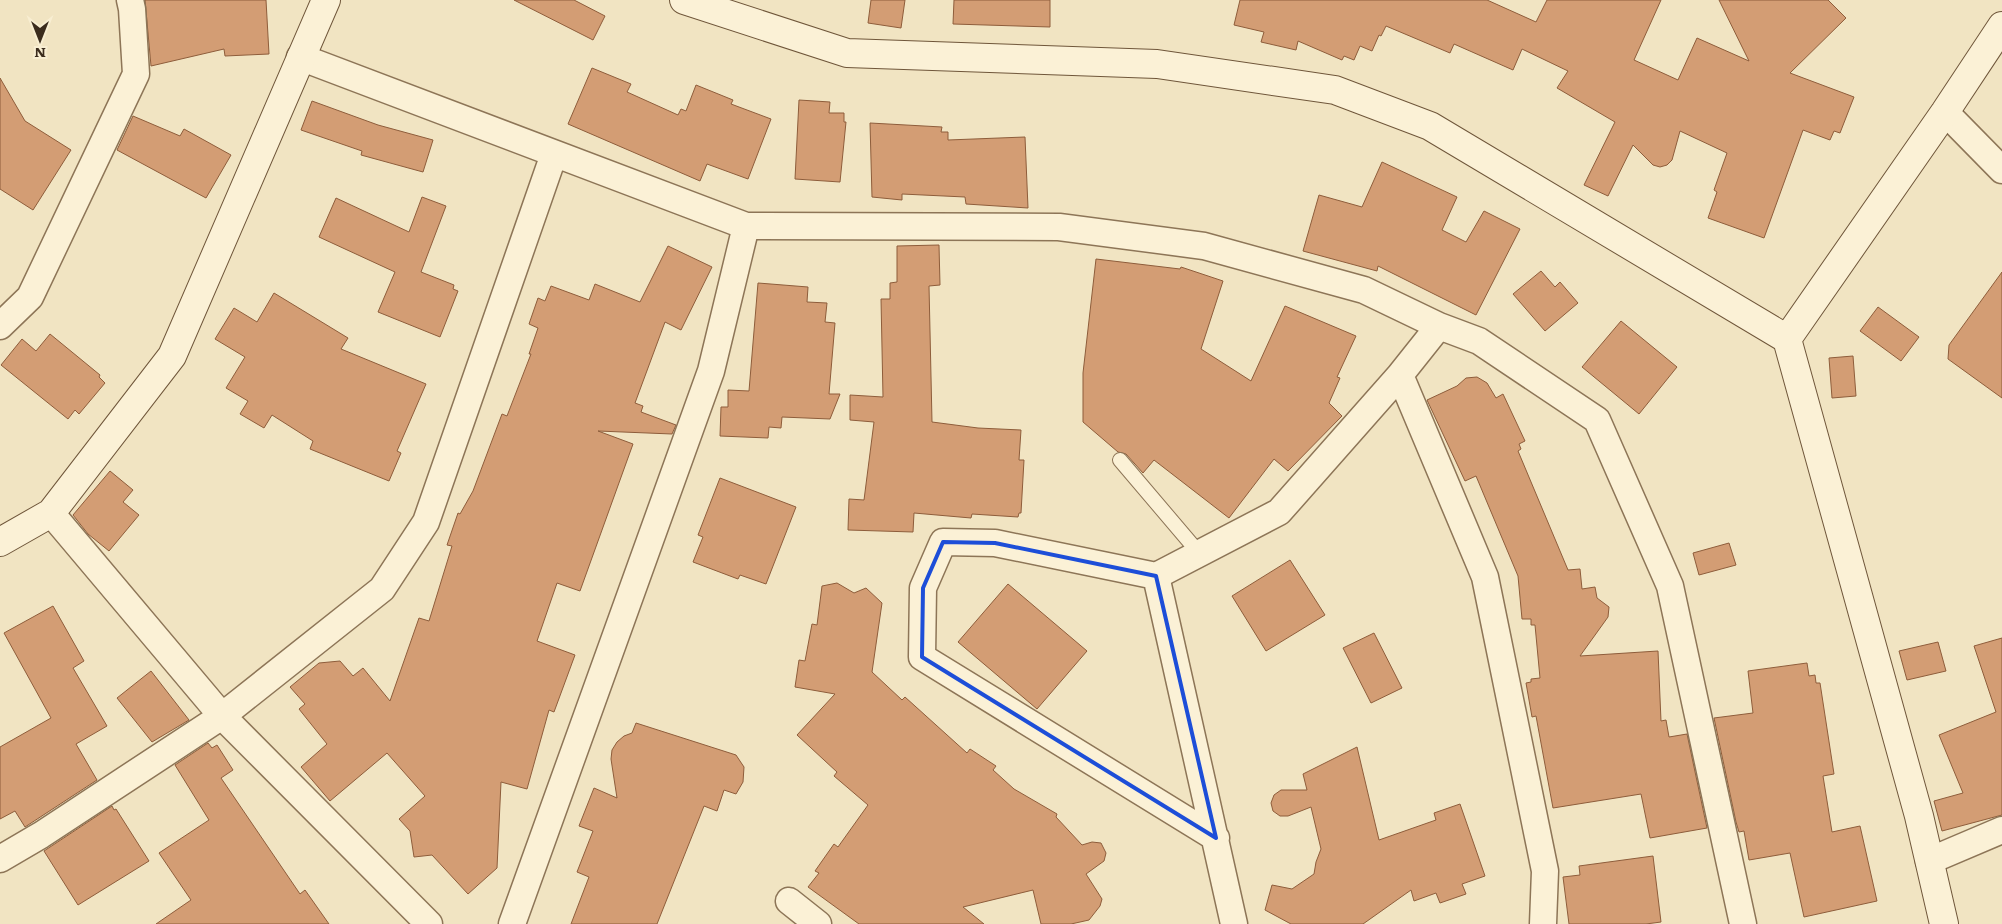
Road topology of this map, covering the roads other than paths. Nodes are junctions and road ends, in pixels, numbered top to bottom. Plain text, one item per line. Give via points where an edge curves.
1 (130, 0) edge
2 (326, 0) edge
3 (684, 0) edge
4 (2002, 26) edge
5 (300, 57) junction
6 (1945, 112) junction
7 (554, 154) junction
8 (2002, 170) edge
9 (746, 226) junction
10 (0, 326) edge
11 (1438, 326) junction
12 (1787, 339) junction
13 (1400, 375) junction
14 (1120, 460) dead end
15 (51, 513) junction
16 (0, 542) edge
17 (1199, 553) junction
18 (1156, 576) junction
19 (222, 716) junction
20 (2002, 830) edge
21 (1216, 838) junction
22 (0, 859) edge
23 (1929, 861) junction
24 (789, 901) dead end
25 (424, 923) edge
26 (512, 924) edge
27 (818, 924) edge
28 (1234, 924) edge
29 (1543, 924) edge
30 (1743, 924) edge
31 (1944, 924) edge

1 - 10 street via 136,74 30,297
2 - 5 street
3 - 12 street via 847,53 1157,64 1335,90 1430,126
4 - 6 street
5 - 7 street
5 - 15 street via 172,356
6 - 8 street
6 - 12 street
7 - 9 street
7 - 19 street via 426,522 382,589
9 - 11 street via 1059,226 1204,246 1364,290
9 - 26 street via 711,371
11 - 13 street
11 - 30 street via 1480,341 1597,420 1670,586
12 - 23 street
13 - 17 street via 1279,512
13 - 29 street via 1485,577 1545,871
14 - 17 lane
15 - 16 street
15 - 19 street
17 - 18 street
18 - 21 street
18 - 21 street via 995,543 943,542 923,588 922,657
19 - 22 street via 42,835
19 - 25 street
20 - 23 street
21 - 28 street
23 - 31 street
24 - 27 street

